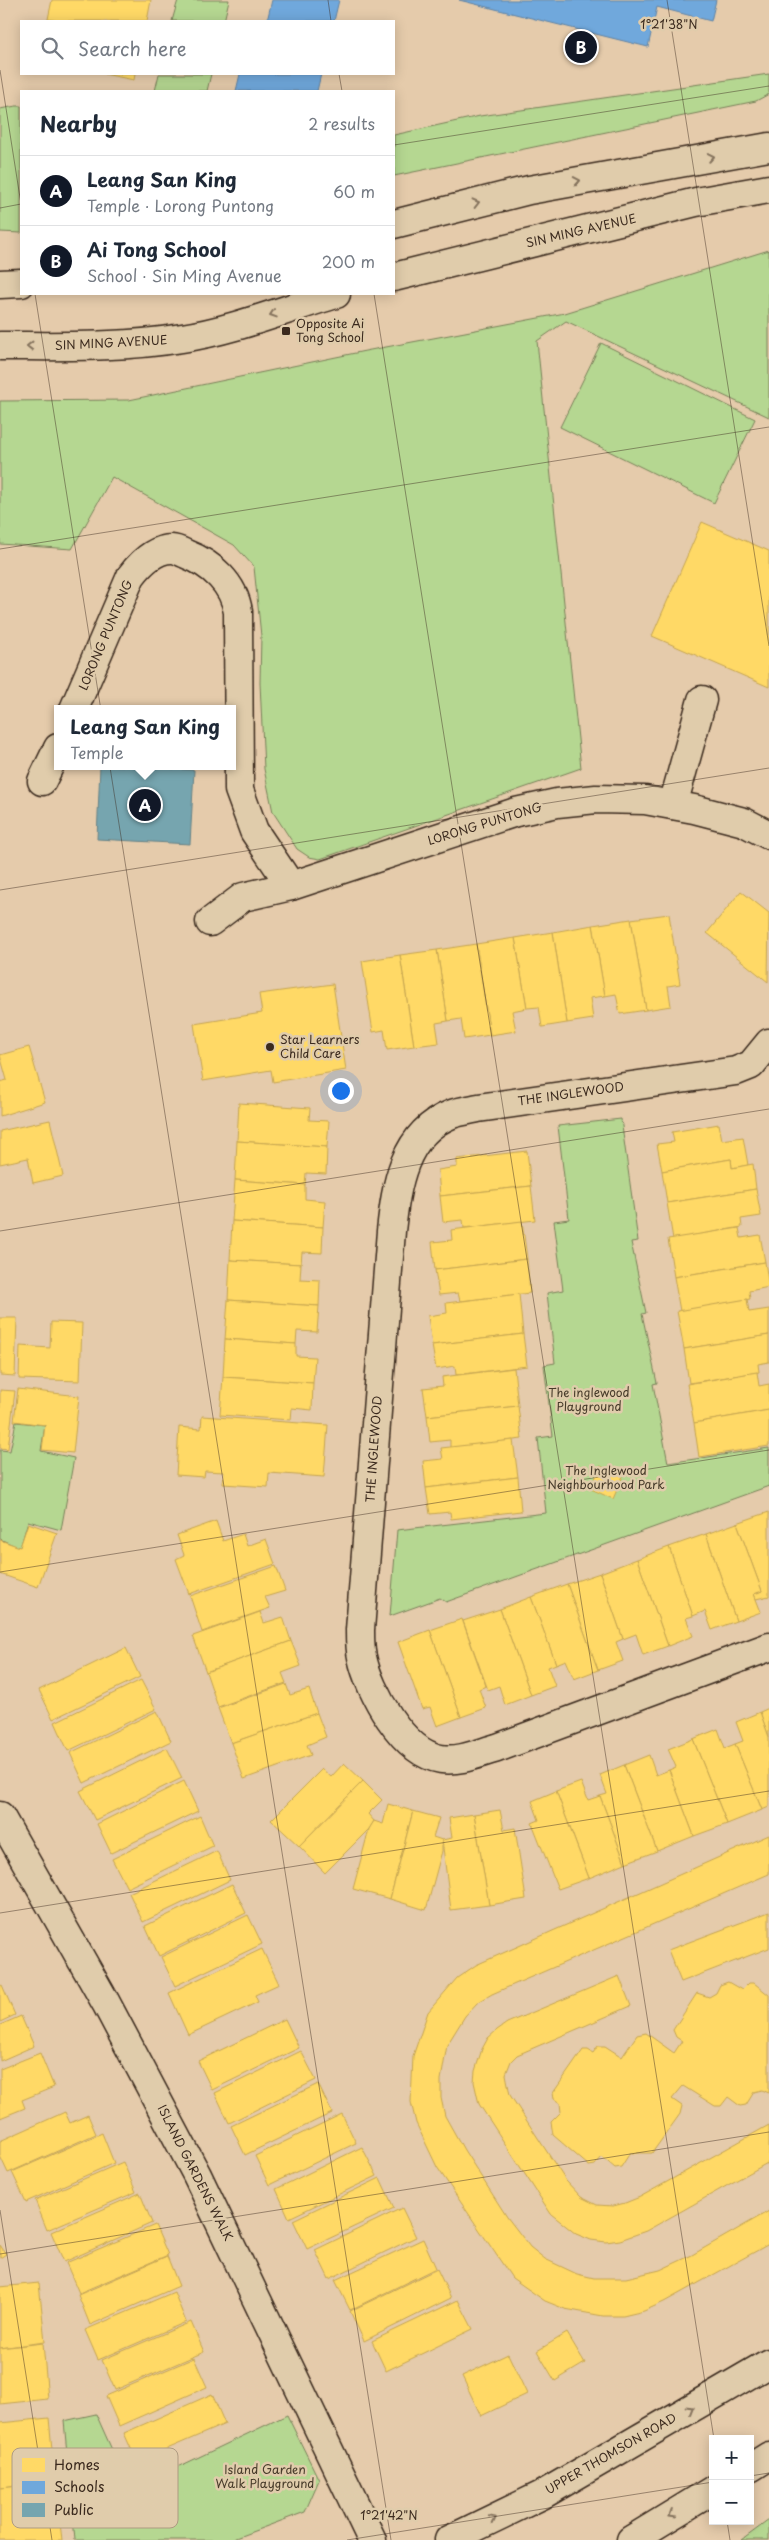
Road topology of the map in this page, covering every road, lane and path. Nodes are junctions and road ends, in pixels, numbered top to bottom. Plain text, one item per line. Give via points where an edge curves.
1 (768, 147) edge
2 (769, 189) edge
3 (395, 224) edge
4 (395, 277) edge
5 (20, 283) edge
6 (0, 284) edge
7 (333, 295) edge
8 (0, 346) edge
9 (702, 700) dead end
10 (76, 705) edge
11 (54, 756) edge
12 (42, 780) dead end
13 (673, 805) junction
14 (769, 835) edge
15 (291, 886) junction
16 (210, 922) dead end
17 (769, 1043) edge
18 (769, 1647) edge
19 (0, 1816) edge
20 (769, 2362) edge
21 (769, 2456) edge
22 (754, 2465) edge
23 (709, 2492) edge
24 (372, 2540) edge
25 (449, 2540) edge
26 (631, 2540) edge

3 -> 1 street via 529,190
2 - 4 street, SIN MING AVENUE via 696,202
5 - 6 street
7 -> 8 street, SIN MING AVENUE via 231,327 183,338 145,343
9 - 13 street
10 - 15 street, LORONG PUNTONG via 131,576 139,565 161,551 173,549 195,558 218,574 232,591 238,612 239,790 242,805 254,830
11 - 12 street
13 - 14 street, LORONG PUNTONG via 744,822
13 - 15 street, LORONG PUNTONG via 646,800 596,799 557,803 516,812
15 - 16 street, LORONG PUNTONG via 243,897
17 - 18 street, THE INGLEWOOD via 751,1065 736,1071 478,1108 431,1125 414,1143 403,1166 390,1231 360,1630 362,1656 377,1697 394,1724 419,1750 440,1759 459,1759 497,1748
19 - 24 street, ISLAND GARDENS WALK via 106,2003 197,2175
25 -> 20 street, UPPER THOMSON ROAD via 542,2495
21 - 22 street
23 -> 26 street

